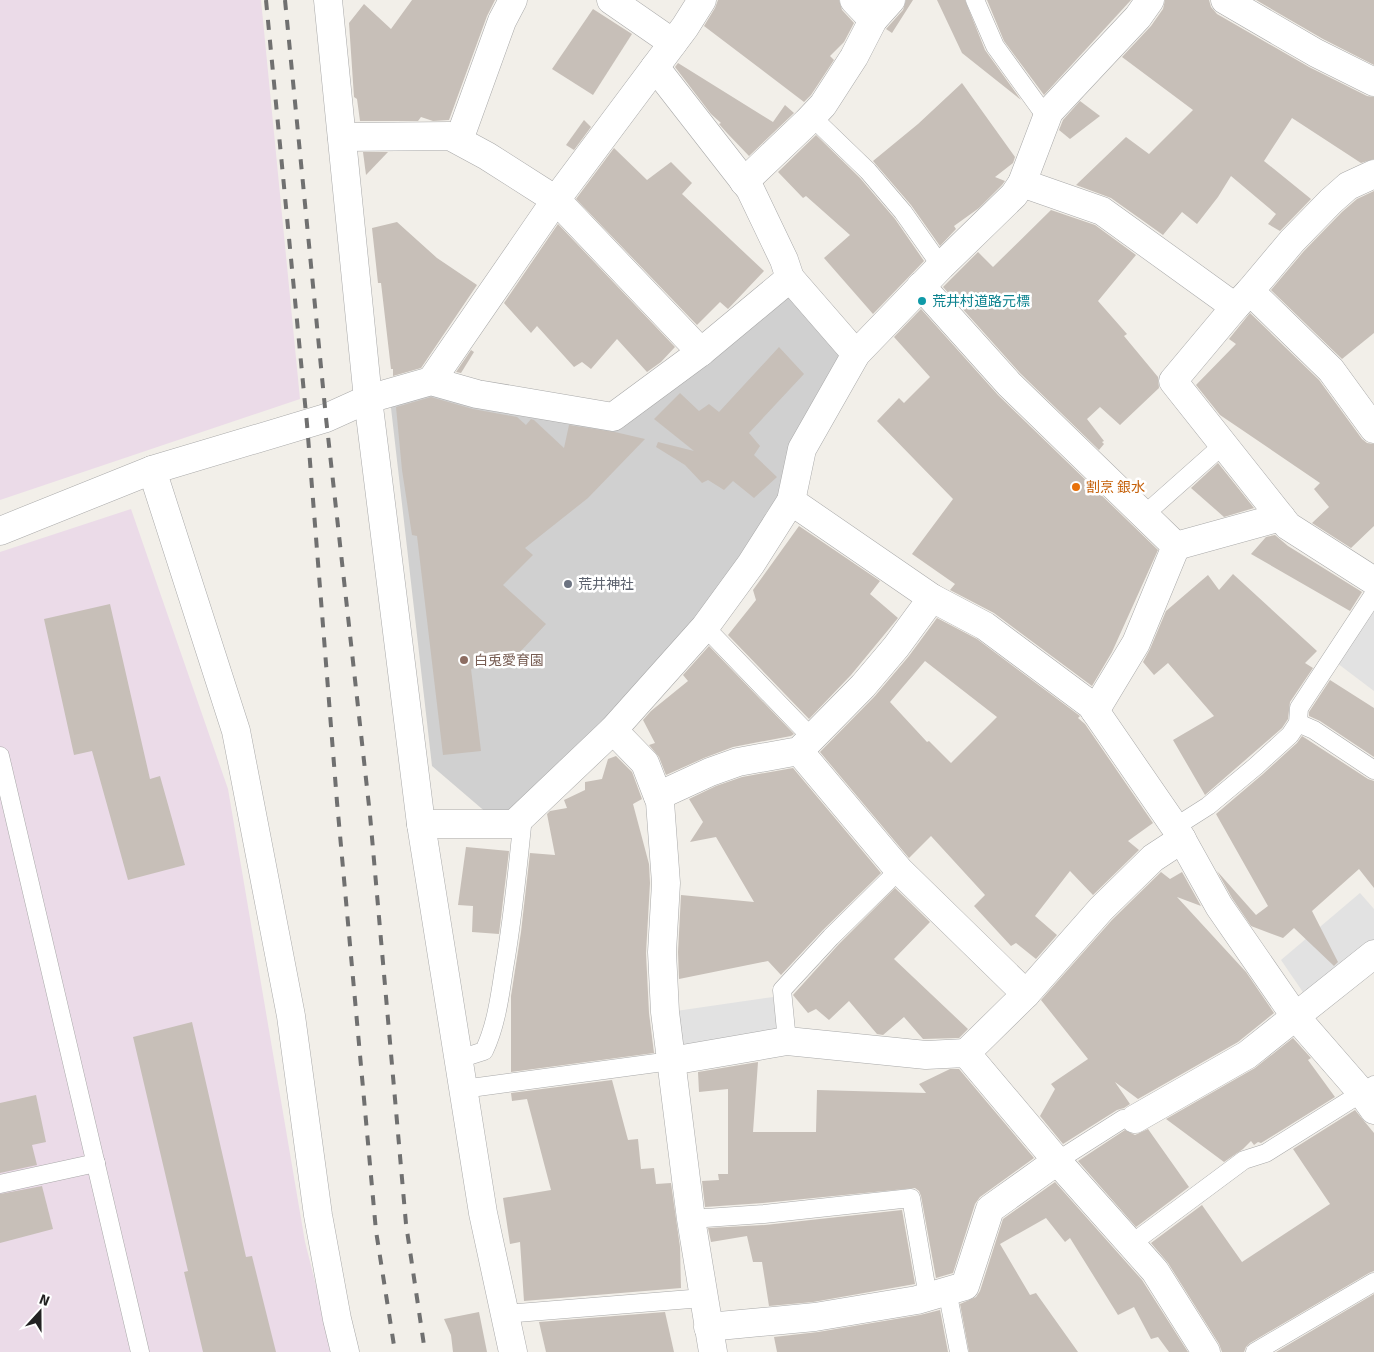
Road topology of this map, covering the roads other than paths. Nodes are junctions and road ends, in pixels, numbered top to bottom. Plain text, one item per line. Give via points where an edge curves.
1 (328, 0) edge
2 (611, 0) edge
3 (702, 0) edge
4 (854, 0) edge
5 (974, 0) edge
6 (1150, 0) edge
7 (1225, 0) edge
8 (506, 3) edge
9 (882, 10) edge
10 (673, 43) junction
11 (655, 67) junction
12 (1374, 82) edge
13 (812, 117) junction
14 (1047, 118) junction
15 (342, 137) junction
16 (459, 140) junction
17 (1374, 174) edge
18 (744, 182) junction
19 (1022, 183) junction
20 (555, 201) junction
21 (940, 266) junction
22 (790, 278) junction
23 (921, 286) junction
24 (1242, 299) junction
25 (701, 352) junction
26 (856, 354) junction
27 (431, 381) junction
28 (368, 399) junction
29 (1374, 430) edge
30 (1224, 444) junction
31 (152, 470) junction
32 (790, 501) junction
33 (1144, 515) junction
34 (1281, 517) junction
35 (0, 531) edge
36 (1176, 546) junction
37 (1374, 581) edge
38 (1374, 594) edge
39 (932, 598) junction
40 (705, 626) junction
41 (1095, 711) junction
42 (1298, 723) junction
43 (613, 730) junction
44 (806, 744) junction
45 (0, 756) edge
46 (1374, 770) edge
47 (658, 796) junction
48 (523, 816) junction
49 (421, 824) junction
50 (1178, 833) junction
51 (900, 870) junction
52 (1374, 954) edge
53 (1026, 994) junction
54 (1295, 1016) junction
55 (787, 1041) junction
56 (966, 1053) junction
57 (459, 1059) junction
58 (671, 1061) junction
59 (463, 1089) junction
60 (1370, 1096) edge
61 (1135, 1119) joint
62 (1056, 1160) junction
63 (96, 1163) junction
64 (0, 1184) edge
65 (691, 1218) junction
66 (1131, 1244) junction
67 (1374, 1282) edge
68 (938, 1294) junction
69 (703, 1298) junction
70 (504, 1314) junction
71 (711, 1339) edge
72 (1199, 1350) edge
73 (140, 1352) edge
74 (345, 1352) edge
75 (513, 1352) edge
76 (959, 1352) edge
77 (1255, 1352) edge

1 - 15 street
2 - 10 street
3 - 10 street
4 - 9 street
5 - 14 lane via 995,46
6 - 14 street
7 - 12 street via 1316,53
8 - 16 street
9 - 13 street via 823,105
10 - 11 street
11 - 18 street
11 - 20 street
13 - 18 street
13 - 21 lane via 868,171
14 - 19 street
15 - 16 street via 450,136
15 - 28 street
16 - 20 street
17 - 24 street via 1348,186 1331,201
18 - 22 street
19 - 21 street via 1014,195
19 - 24 street via 1102,211
20 - 25 street
20 - 27 street
21 - 23 street
22 - 25 street
22 - 26 street
23 - 26 street
23 - 33 street via 1009,384
24 - 29 street via 1331,370
24 - 30 street via 1173,381
25 - 27 street via 613,417 477,394
26 - 32 street via 802,449
27 - 28 street
28 - 31 street via 326,418
28 - 49 street
30 - 33 lane
30 - 34 street
31 - 35 street
31 - 74 street via 236,731 291,1016 318,1215
32 - 39 street
32 - 40 street via 751,564
33 - 36 street
34 - 36 street
34 - 37 street via 1288,526
36 - 41 street via 1136,643
38 - 42 lane via 1299,708
39 - 41 street via 985,626
39 - 44 street via 863,686
40 - 43 street
40 - 44 lane
41 - 50 street
42 - 46 lane
42 - 50 lane via 1290,735
43 - 47 street via 645,763
43 - 48 street
44 - 47 street via 738,762
44 - 51 street
45 - 63 lane
47 - 58 street via 666,883 662,952
48 - 49 street via 514,824
48 - 57 lane via 514,911 490,1038 484,1051
49 - 57 street
50 - 53 street via 1102,909
50 - 54 street via 1219,906
51 - 53 street
51 - 55 lane via 782,990
52 - 54 street
53 - 56 street
54 - 60 street
54 - 61 street via 1247,1055
55 - 56 street via 926,1055
55 - 58 street
56 - 62 street
57 - 59 street
58 - 59 lane
58 - 65 street
59 - 70 street via 483,1213
60 - 66 lane via 1266,1153 1244,1160
61 - 62 lane via 1123,1119
62 - 66 street
62 - 68 street via 990,1209 964,1286
63 - 64 lane
63 - 73 lane
65 - 68 lane via 764,1214 911,1198
65 - 69 street
66 - 72 street via 1155,1272
67 - 77 lane
68 - 71 street
68 - 76 lane
69 - 70 lane
69 - 71 street
70 - 75 street

